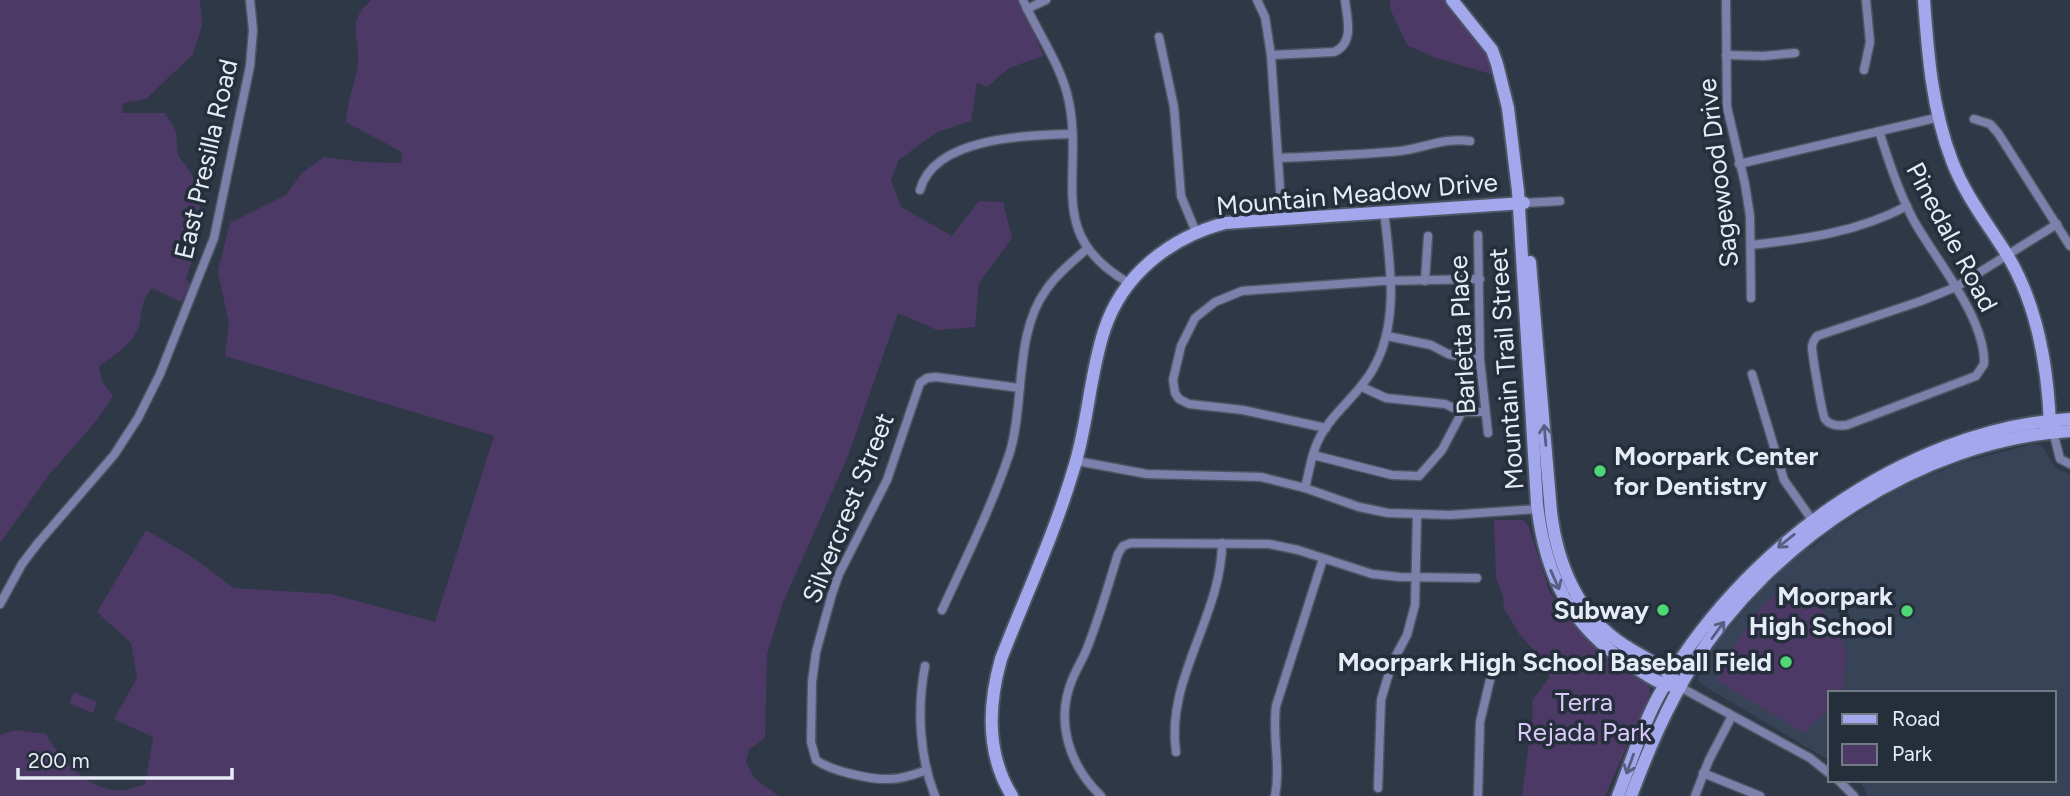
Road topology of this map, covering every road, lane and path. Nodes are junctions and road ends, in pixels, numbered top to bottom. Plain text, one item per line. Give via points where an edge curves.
1 (250, 0) edge
2 (1023, 0) edge
3 (1046, 0) edge
4 (1256, 0) edge
5 (1345, 0) edge
6 (1454, 0) edge
7 (1726, 0) edge
8 (1866, 0) edge
9 (1924, 0) edge
10 (1930, 0) edge
11 (1027, 9) junction
12 (1159, 37) dead end
13 (1795, 53) dead end
14 (1271, 55) junction
15 (1726, 55) junction
16 (1864, 71) dead end
17 (1940, 117) junction
18 (1974, 119) dead end
19 (1879, 131) junction
20 (1072, 134) junction
21 (1470, 141) dead end
22 (1278, 158) junction
23 (1739, 164) junction
24 (919, 190) dead end
25 (1560, 201) dead end
26 (1521, 203) junction
27 (1907, 206) junction
28 (1384, 211) junction
29 (1282, 219) junction
30 (2057, 224) junction
31 (1196, 232) junction
32 (1478, 235) dead end
33 (1428, 236) dead end
34 (1751, 244) junction
35 (2070, 246) edge
36 (1087, 248) junction
37 (2009, 253) junction
38 (1480, 279) junction
39 (1425, 281) junction
40 (1389, 282) junction
41 (1129, 283) junction
42 (1956, 287) junction
43 (1751, 299) dead end
44 (1387, 336) junction
45 (1480, 360) junction
46 (1752, 374) dead end
47 (1362, 387) junction
48 (1020, 388) junction
49 (1462, 412) junction
50 (1485, 412) junction
51 (2059, 427) edge
52 (1326, 428) junction
53 (1488, 433) dead end
54 (1313, 455) junction
55 (1077, 461) junction
56 (2070, 464) edge
57 (1306, 488) junction
58 (1538, 509) junction
59 (1417, 516) junction
60 (1816, 525) junction
61 (1222, 543) junction
62 (1323, 559) junction
63 (1415, 577) junction
64 (1477, 578) dead end
65 (0, 604) edge
66 (942, 610) dead end
67 (925, 666) dead end
68 (1490, 680) dead end
69 (1669, 680) junction
70 (1680, 687) junction
71 (1732, 716) junction
72 (1176, 752) dead end
73 (927, 770) junction
74 (1828, 772) edge
75 (1703, 773) junction
76 (1840, 782) edge
77 (1378, 788) dead end
78 (935, 796) edge
79 (1012, 796) edge
80 (1101, 796) edge
81 (1275, 796) edge
82 (1478, 796) edge
83 (1618, 796) edge
84 (1632, 796) edge
85 (1695, 796) edge
86 (1760, 796) edge
87 (1854, 796) edge

1 - 65 street, East Presilla Road via 250,66 214,238 160,374 114,455 37,543
2 - 11 street
3 - 11 street
4 - 14 street via 1265,17
5 - 14 street via 1349,37 1343,48
6 - 26 street, Mountain Trail Street via 1494,45 1505,74
7 - 15 street, Sagewood Drive
8 - 16 street via 1870,43
9 - 17 street via 1930,75
10 - 17 street
11 - 20 street via 1065,88
12 - 31 street via 1174,107 1181,196
13 - 15 street
14 - 22 street
15 - 23 street, Sagewood Drive via 1727,107
17 - 19 street
17 - 37 street via 1964,176
18 - 30 street via 1990,124 1998,133
19 - 23 street
19 - 27 street, Pinedale Road
20 - 24 street via 1010,136 972,145 932,169
20 - 36 street via 1072,205
21 - 22 street via 1453,139 1377,153
22 - 29 street
23 - 34 street, Sagewood Drive
25 - 26 street, Mountain Meadow Drive
26 - 28 street, Mountain Meadow Drive
26 - 58 street, Mountain Trail Street
69 -> 26 street, Mountain Trail Street via 1606,631 1581,602 1560,558 1551,512
27 - 34 street via 1823,236
27 - 42 street, Pinedale Road
28 - 29 street, Mountain Meadow Drive
28 - 40 street
29 - 31 street, Mountain Meadow Drive via 1225,223
30 - 35 street
30 - 37 street
31 - 41 street, Mountain Meadow Drive via 1160,253
32 - 38 street, Barletta Place
33 - 39 street
34 - 43 street, Sagewood Drive
36 - 41 street via 1109,271
36 - 48 street via 1045,290 1034,312
37 - 42 street
37 - 51 street via 2031,289 2041,318
38 - 39 street
38 - 45 street, Barletta Place
39 - 40 street
40 - 44 street
40 - 52 street via 1231,294 1204,310 1190,325 1173,387 1182,402
41 - 55 street, Mountain Meadow Drive via 1104,329
42 - 42 street, Pinedale Road via 1815,337 1824,418 1847,425 1979,374 1985,360 1982,346
44 - 45 street
44 - 47 street
45 - 50 street, Barletta Place
46 - 60 street via 1784,480
47 - 49 street via 1386,398 1445,404
47 - 52 street
48 - 66 street via 1009,456
48 - 73 street, Silvercrest Street via 936,377 920,383 887,480 835,584 816,652 811,736 816,760 876,778 901,778
49 - 50 street
49 - 54 street via 1434,461 1419,476 1392,475
50 - 53 street, Barletta Place
51 - 56 street via 2060,459
51 - 60 street via 2004,428 1930,455 1872,484
52 - 54 street
54 - 57 street
55 - 57 street via 1147,474 1261,477
55 - 79 street, Mountain Meadow Drive via 995,681 993,746
57 - 59 street via 1359,507
58 - 59 street
58 -> 69 street, Mountain Trail Street via 1552,573 1578,620 1605,648
59 - 63 street
60 -> 69 street via 1779,547 1727,598
70 -> 60 street via 1739,604
61 - 62 street via 1285,546
61 - 72 street via 1221,573 1173,722
61 - 80 street via 1131,543 1119,551 1090,640 1072,678 1064,719 1074,759
62 - 63 street via 1372,574
62 - 81 street via 1276,706
63 - 64 street
63 - 77 street via 1412,620 1388,671 1380,705
67 - 73 street via 922,733
68 - 82 street via 1480,722
69 - 70 street, Mountain Trail Street
69 -> 83 street via 1648,718
70 - 71 street, Mountain Trail Street
70 - 84 street via 1654,735
71 - 74 street, Mountain Trail Street
71 - 75 street
73 - 78 street
75 - 85 street
75 - 86 street
76 - 87 street

